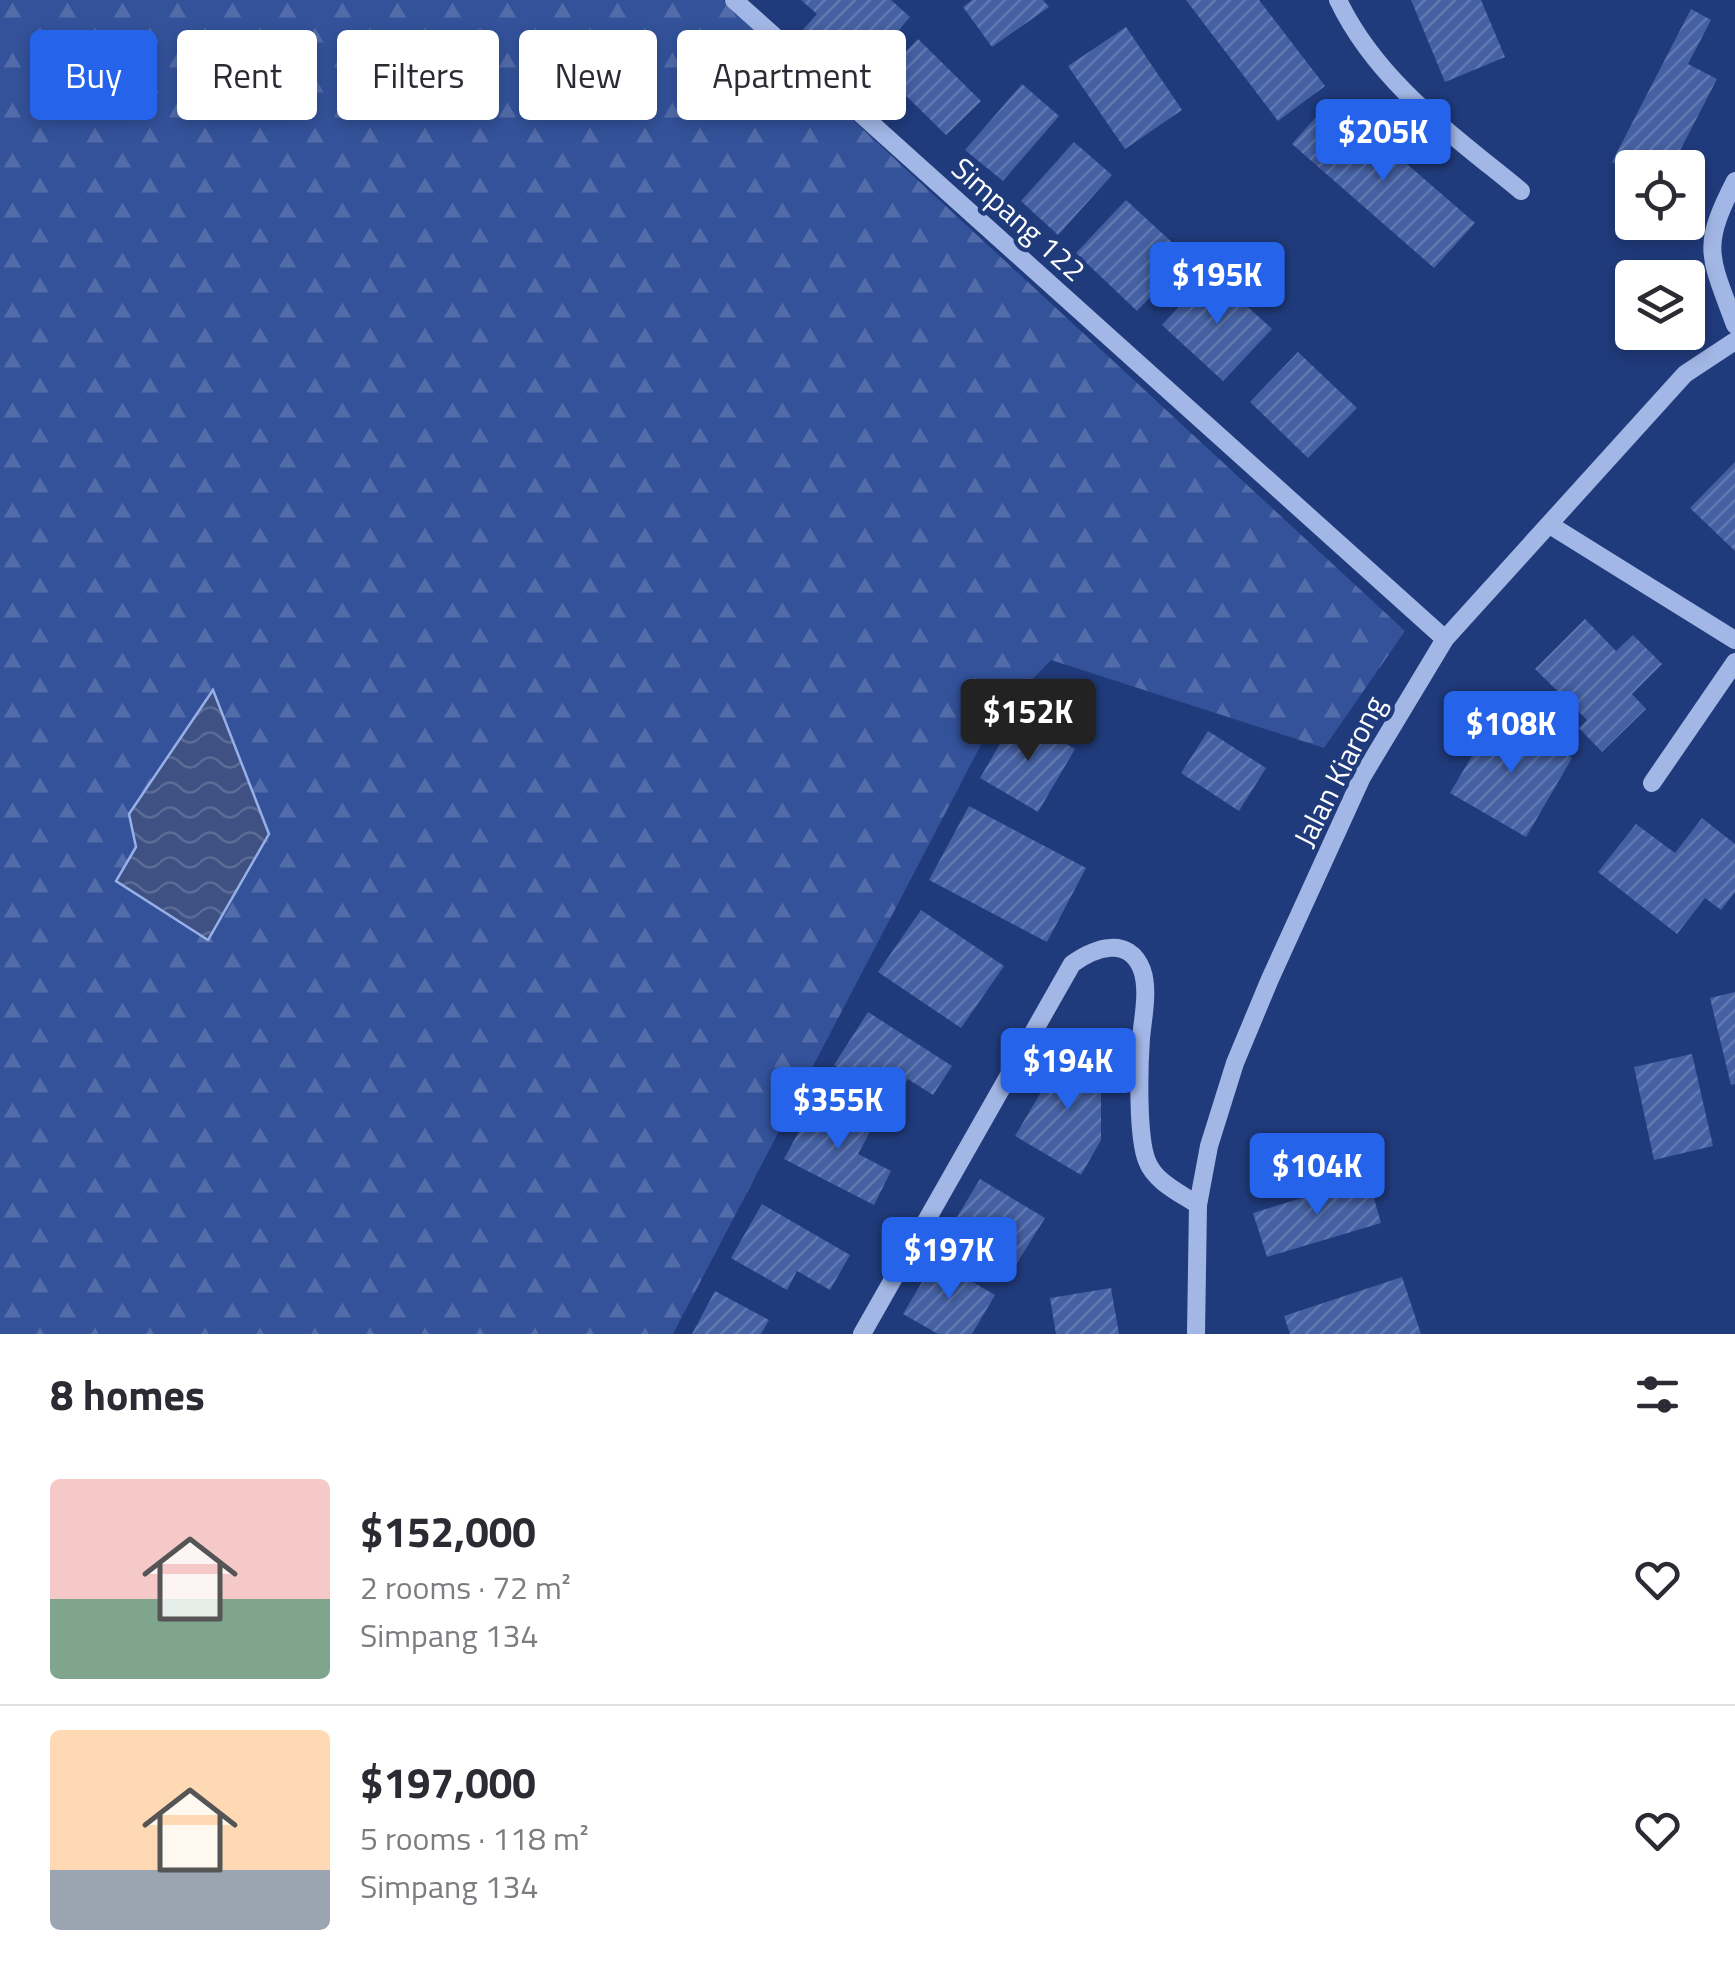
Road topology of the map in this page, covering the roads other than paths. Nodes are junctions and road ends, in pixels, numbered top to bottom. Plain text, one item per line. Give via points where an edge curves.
1 (734, 0) edge
2 (1338, 0) edge
3 (1735, 181) edge
4 (1521, 192) dead end
5 (1735, 325) edge
6 (1735, 341) edge
7 (1550, 525) junction
8 (1446, 639) junction
9 (1735, 640) edge
10 (1735, 662) edge
11 (1652, 783) dead end
12 (1198, 1205) junction
13 (862, 1334) edge
14 (1196, 1334) edge

1 - 8 street, Simpang 122
2 - 4 street via 1378,62 1416,104
3 - 5 street via 1710,243
6 - 7 street, Jalan Kiarong via 1685,374
7 - 8 street, Jalan Kiarong
7 - 9 street
8 - 12 street, Jalan Kiarong via 1362,776 1270,979 1208,1146
10 - 11 street
12 - 13 street via 1147,1162 1142,970 1133,954 1094,949 1072,964
12 - 14 street, Jalan Kiarong

